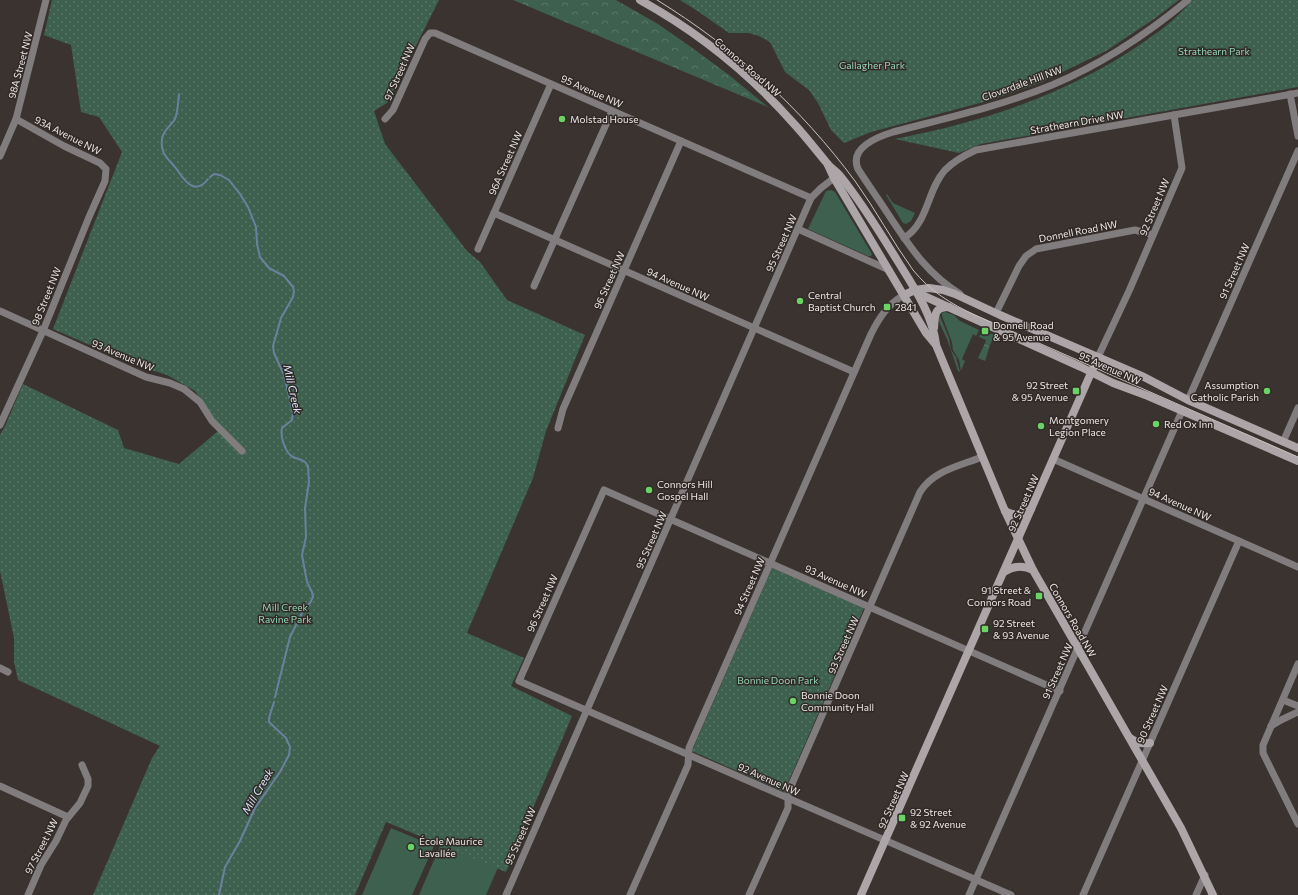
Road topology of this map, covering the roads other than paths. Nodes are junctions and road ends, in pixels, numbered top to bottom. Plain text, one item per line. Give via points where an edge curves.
1 (46, 0) edge
2 (640, 0) edge
3 (1188, 0) edge
4 (430, 33) joint
5 (551, 84) junction
6 (1298, 93) edge
7 (1290, 94) junction
8 (612, 111) junction
9 (1174, 115) junction
10 (16, 119) junction
11 (385, 119) dead end
12 (1298, 136) edge
13 (681, 141) junction
14 (1298, 151) edge
15 (0, 156) edge
16 (856, 160) joint
17 (828, 165) junction
18 (107, 173) joint
19 (834, 178) junction
20 (811, 198) junction
21 (494, 213) junction
22 (798, 229) junction
23 (1152, 235) junction
24 (904, 238) junction
25 (555, 240) junction
26 (478, 250) dead end
27 (889, 270) junction
28 (624, 271) junction
29 (534, 286) dead end
30 (915, 290) junction
31 (904, 295) junction
32 (974, 303) junction
33 (949, 307) junction
34 (0, 311) edge
35 (996, 313) junction
36 (754, 328) junction
37 (934, 330) junction
38 (43, 331) junction
39 (936, 345) junction
40 (1098, 357) junction
41 (854, 372) junction
42 (1092, 373) junction
43 (1188, 400) junction
44 (1298, 408) edge
45 (1182, 411) junction
46 (0, 425) edge
47 (558, 428) dead end
48 (1283, 442) junction
49 (1298, 448) edge
50 (242, 452) dead end
51 (982, 457) junction
52 (1053, 459) junction
53 (1298, 461) edge
54 (604, 490) joint
55 (1144, 499) junction
56 (1031, 509) junction
57 (1005, 510) junction
58 (671, 519) junction
59 (1018, 539) junction
60 (1239, 541) junction
61 (770, 563) junction
62 (1298, 567) edge
63 (1033, 570) junction
64 (1004, 572) junction
65 (870, 607) junction
66 (1078, 648) junction
67 (970, 650) junction
68 (1298, 664) edge
69 (0, 668) edge
70 (8, 672) dead end
71 (519, 681) joint
72 (1060, 691) junction
73 (1283, 700) junction
74 (1298, 706) edge
75 (586, 710) junction
76 (1298, 712) edge
77 (1271, 726) junction
78 (1130, 738) junction
79 (1150, 743) junction
80 (689, 755) junction
81 (1143, 760) junction
82 (82, 765) dead end
83 (0, 786) edge
84 (788, 799) junction
85 (68, 817) junction
86 (1298, 824) edge
87 (885, 840) junction
88 (1204, 875) junction
89 (976, 880) junction
90 (28, 895) edge
91 (506, 895) edge
92 (630, 895) edge
93 (749, 895) edge
94 (861, 895) edge
95 (969, 895) edge
96 (1011, 895) edge
97 (1083, 895) edge
98 (1196, 895) edge
99 (1214, 895) edge

1 - 10 street, 98A Street NW
2 - 17 street, Connors Road NW via 682,26 735,66 776,104
3 - 16 street, Cloverdale Hill NW via 1139,38 1052,85 998,104 885,134 864,146
4 - 5 street, 95 Avenue NW via 436,33
4 - 11 street, 97 Street NW via 393,110
5 - 8 street, 95 Avenue NW
5 - 21 street, 96A Street NW
6 - 7 street, Strathearn Drive NW
7 - 9 street, Strathearn Drive NW
7 - 12 street
8 - 13 street, 95 Avenue NW
8 - 25 street
9 - 23 street, 92 Street NW via 1182,168
9 - 24 street, Strathearn Drive NW via 976,150 954,162 944,171 922,218 912,233
10 - 15 street, 98A Street NW
10 - 18 street, 93A Avenue NW via 100,163
13 - 20 street, 95 Avenue NW
13 - 28 street, 96 Street NW
14 - 43 street, 91 Street NW
16 - 24 street, 95 Avenue NW via 858,169
17 - 19 street, Connors Road NW
17 - 30 street, Connors Road NW via 840,175 857,197
18 - 38 street, 98 Street NW
19 - 20 street, 95 Street NW
19 - 27 street, Connors Road NW
20 - 22 street, 95 Street NW
21 - 25 street, 94 Avenue NW
21 - 26 street, 96A Street NW
22 - 27 street
22 - 36 street, 95 Street NW
23 - 35 street, Donnell Road NW via 1135,230 1036,249 1018,266
23 - 40 street, 92 Street NW
24 - 32 street, 95 Avenue NW via 940,281
25 - 28 street, 94 Avenue NW
25 - 29 street
27 - 31 street, Connors Road NW
28 - 36 street, 94 Avenue NW
28 - 47 street, 96 Street NW via 563,409
30 - 31 street, 95 Avenue NW
30 - 32 street, 95 Avenue NW via 943,290
30 - 33 street, 95 Avenue NW
30 - 37 street, Connors Road NW
31 - 39 street, Connors Road NW
31 - 41 street, 94 Street NW via 883,313 877,322
32 - 35 street, 95 Avenue NW
33 - 37 street via 937,311
33 - 42 street, 95 Avenue NW
34 - 38 street, 93 Avenue NW
35 - 40 street, 95 Avenue NW
36 - 41 street, 94 Avenue NW
36 - 58 street, 95 Street NW
37 - 39 street, Connors Road NW
38 - 46 street, 98 Street NW
38 - 50 street, 93 Avenue NW via 146,377 184,389 200,402 212,421
39 - 51 street, Connors Road NW
40 - 42 street, 92 Street NW
40 - 43 street, 95 Avenue NW
41 - 61 street, 94 Street NW
42 - 45 street, 95 Avenue NW
42 - 52 street, 92 Street NW
43 - 48 street, 95 Avenue NW
44 - 48 street
45 - 53 street, 95 Avenue NW
45 - 55 street, 91 Street NW
48 - 49 street, 95 Avenue NW
51 - 57 street, Connors Road NW
51 - 65 street, 93 Street NW via 940,473 923,487
52 - 55 street, 94 Avenue NW
52 - 56 street, 92 Street NW
54 - 58 street, 93 Avenue NW
54 - 71 street, 96 Street NW
55 - 60 street, 94 Avenue NW
55 - 66 street, 91 Street NW
56 - 57 street via 1024,514 1016,515
56 - 59 street, 92 Street NW
57 - 59 street, Connors Road NW
58 - 61 street, 93 Avenue NW
58 - 75 street, 95 Street NW
59 - 63 street, Connors Road NW
59 - 64 street, 92 Street NW
60 - 62 street, 94 Avenue NW
60 - 79 street, 90 Street NW
61 - 65 street, 93 Avenue NW
61 - 80 street, 94 Street NW via 689,748
63 - 64 street via 1016,566
63 - 66 street, Connors Road NW
64 - 67 street, 92 Street NW
65 - 67 street, 93 Avenue NW
65 - 84 street, 93 Street NW via 788,793
66 - 72 street, 91 Street NW
66 - 78 street, Connors Road NW
67 - 72 street, 93 Avenue NW
67 - 87 street, 92 Street NW
68 - 73 street
69 - 70 street
71 - 75 street, 92 Avenue NW
72 - 89 street, 91 Street NW
73 - 74 street
73 - 77 street
75 - 80 street, 92 Avenue NW
75 - 91 street, 95 Street NW
76 - 77 street
77 - 86 street via 1263,745 1263,753
78 - 79 street via 1140,744
78 - 81 street, Connors Road NW
79 - 81 street, 90 Street NW
80 - 84 street, 92 Avenue NW
80 - 92 street, 94 Street NW via 688,765
81 - 88 street, Connors Road NW
81 - 97 street, 90 Street NW
82 - 85 street, 97 Street NW via 88,786 80,803
83 - 85 street
84 - 87 street, 92 Avenue NW
84 - 93 street, 93 Street NW via 788,808
85 - 90 street, 97 Street NW via 41,865
87 - 89 street, 92 Avenue NW
87 - 94 street, 92 Street NW
88 - 98 street
88 - 99 street, Connors Road NW
89 - 95 street, 91 Street NW
89 - 96 street, 92 Avenue NW

